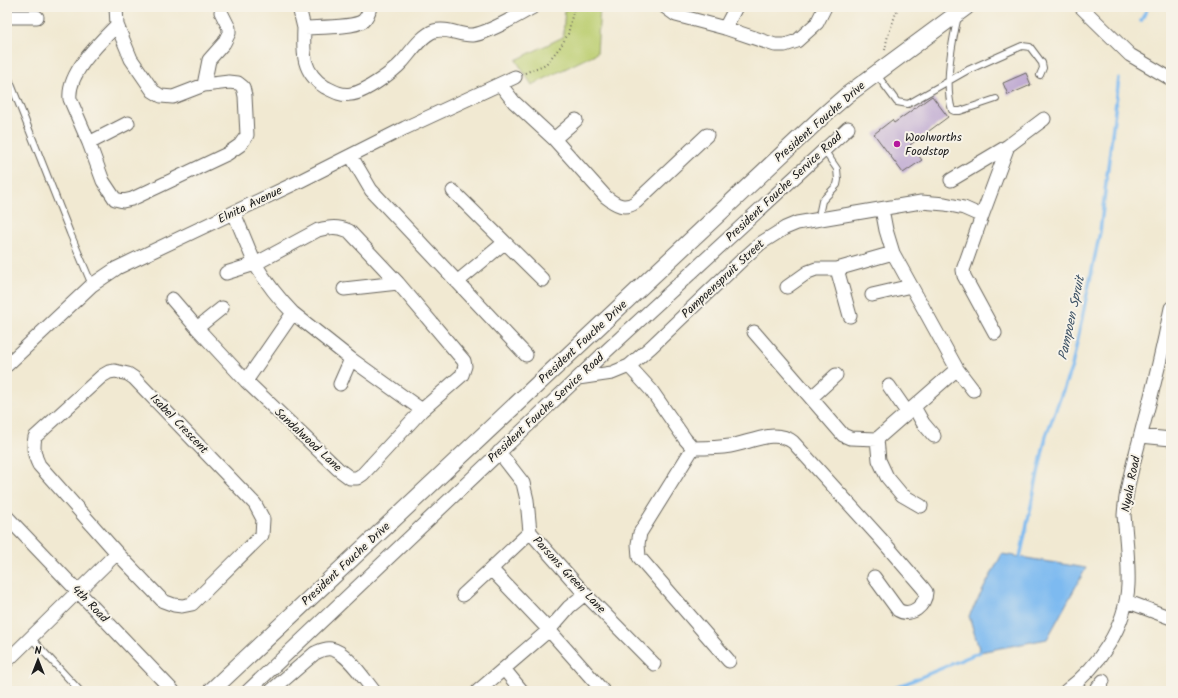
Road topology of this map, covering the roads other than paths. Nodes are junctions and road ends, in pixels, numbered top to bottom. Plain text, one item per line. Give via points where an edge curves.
1 (116, 7) edge
2 (299, 7) edge
3 (370, 7) edge
4 (533, 7) edge
5 (665, 7) edge
6 (736, 7) edge
7 (825, 7) edge
8 (1081, 7) edge
9 (962, 10) edge
10 (221, 12) dead end
11 (7, 16) edge
12 (37, 17) dead end
13 (117, 25) junction
14 (304, 28) junction
15 (725, 28) junction
16 (879, 71) junction
17 (7, 74) edge
18 (1040, 75) dead end
19 (515, 77) road end
20 (1171, 79) edge
21 (949, 80) junction
22 (500, 84) junction
23 (204, 85) junction
24 (9, 86) edge
25 (996, 99) dead end
26 (1044, 119) dead end
27 (576, 120) dead end
28 (128, 123) dead end
29 (848, 128) dead end
30 (707, 135) dead end
31 (554, 139) junction
32 (89, 143) junction
33 (1008, 146) junction
34 (824, 150) junction
35 (351, 156) junction
36 (951, 180) dead end
37 (453, 191) dead end
38 (882, 209) junction
39 (234, 213) junction
40 (982, 216) junction
41 (818, 220) junction
42 (504, 243) junction
43 (893, 253) junction
44 (255, 264) junction
45 (837, 269) junction
46 (226, 273) dead end
47 (542, 280) dead end
48 (457, 282) junction
49 (398, 283) junction
50 (92, 285) junction
51 (911, 286) junction
52 (787, 287) dead end
53 (344, 289) dead end
54 (872, 295) dead end
55 (172, 299) dead end
56 (222, 308) dead end
57 (1171, 308) edge
58 (293, 313) junction
59 (850, 316) dead end
60 (197, 328) junction
61 (754, 332) dead end
62 (995, 333) dead end
63 (526, 355) dead end
64 (352, 359) junction
65 (7, 365) edge
66 (629, 366) junction
67 (957, 369) junction
68 (836, 375) dead end
69 (578, 378) junction
70 (246, 381) junction
71 (340, 384) dead end
72 (889, 386) dead end
73 (973, 390) dead end
74 (811, 398) junction
75 (911, 409) junction
76 (422, 410) junction
77 (934, 436) dead end
78 (1141, 436) junction
79 (877, 439) junction
80 (1171, 439) edge
81 (693, 448) junction
82 (499, 452) junction
83 (921, 506) dead end
84 (7, 517) edge
85 (530, 532) junction
86 (117, 553) junction
87 (492, 569) junction
88 (874, 576) dead end
89 (79, 592) junction
90 (585, 594) junction
91 (463, 596) dead end
92 (1126, 601) junction
93 (1171, 618) edge
94 (549, 630) junction
95 (31, 638) junction
96 (7, 661) edge
97 (729, 661) dead end
98 (654, 664) dead end
99 (504, 669) junction
100 (80, 691) edge
101 (173, 691) edge
102 (211, 691) edge
103 (248, 691) edge
104 (271, 691) edge
105 (374, 691) edge
106 (478, 691) edge
107 (522, 691) edge
108 (603, 691) edge
109 (1066, 691) edge

1 - 13 street
2 - 14 street
3 - 14 street via 362,22
4 - 14 street via 474,35 435,31 424,37 385,77 352,94 334,92 310,72 303,53
5 - 15 street via 676,15
6 - 15 street
7 - 15 street via 817,23 797,41 785,45 775,45
8 - 20 street via 1130,55
9 - 16 street, President Fouche Drive
9 - 21 lane via 952,45
10 - 23 street via 229,33 209,60
11 - 12 street
13 - 23 street via 131,59 153,91 162,96 173,97
13 - 32 street via 95,47 69,87 70,99
16 - 21 lane via 897,102 902,104 908,104
16 - 102 street, President Fouche Drive via 824,115
17 - 24 lane
18 - 21 lane via 1042,63 1030,47 1022,46
19 - 22 street, Elnita Avenue
21 - 25 lane via 951,108 954,111
22 - 31 street via 514,102
22 - 35 street, Elnita Avenue
23 - 32 street via 229,82 238,83 243,87 247,135 240,145 227,154 123,201 115,199 103,181
24 - 50 lane
26 - 33 street
27 - 31 street
28 - 32 street
29 - 34 street, President Fouche Service Road
30 - 31 street via 636,202 626,207 606,197
33 - 36 street
33 - 40 street
34 - 41 lane via 837,170 838,180 837,185 822,201
34 - 69 street, President Fouche Service Road
35 - 39 street, Elnita Avenue
35 - 48 street via 371,190
37 - 42 street
38 - 40 street, Pampoenspruit Street via 914,202 939,202 964,208
38 - 41 street, Pampoenspruit Street
38 - 43 street
39 - 44 street
39 - 50 street, Elnita Avenue via 117,268
40 - 62 street via 963,270
41 - 66 street, Pampoenspruit Street via 784,228 761,243
42 - 47 street
42 - 48 street
43 - 45 street
43 - 51 street
44 - 46 street, Sandalwood Lane
44 - 49 street, Sandalwood Lane via 318,230 336,227 349,231
44 - 58 street via 280,300
45 - 52 street via 816,269
45 - 59 street
48 - 63 street
49 - 53 street
49 - 76 street, Sandalwood Lane via 464,362 462,375
50 - 65 street, Elnita Avenue
51 - 54 street
51 - 67 street
55 - 60 street, Sandalwood Lane
56 - 60 street
57 - 78 street, Nyala Road
58 - 64 street
58 - 70 street
60 - 70 street, Sandalwood Lane
61 - 74 street
64 - 71 street
64 - 76 street
66 - 69 street, Pampoenspruit Street via 612,373
66 - 81 street via 651,390
67 - 73 street
67 - 75 street
68 - 74 street
69 - 82 street, President Fouche Service Road
70 - 76 street, Sandalwood Lane via 350,478 357,478 368,469
72 - 75 street
74 - 79 street via 843,435 850,438
75 - 77 street
75 - 79 street
78 - 80 street
78 - 92 street, Nyala Road via 1124,514 1128,572
79 - 83 street via 879,460 887,477 902,495
81 - 88 street via 731,446 772,436 786,437 923,588 926,592 924,600 914,611 902,613
81 - 97 street via 640,533 639,557
82 - 85 street, Parsons Green Lane via 523,483
82 - 103 street, President Fouche Service Road
84 - 89 street, 4th Road
85 - 87 street
85 - 90 street, Parsons Green Lane
86 - 86 street, Isabel Crescent via 39,465 33,448 35,437 41,430 102,376 115,371 134,378 255,504 263,519 262,535 192,604 182,606 163,601
86 - 89 street
87 - 91 street
87 - 94 street
89 - 95 street
89 - 101 street, 4th Road
90 - 94 street via 569,607
90 - 98 street, Parsons Green Lane
92 - 93 street
92 - 109 street, Nyala Road via 1111,641 1103,654 1090,670
94 - 99 street
94 - 108 street
95 - 96 street
95 - 100 lane
99 - 106 street
99 - 107 street
104 - 105 street via 315,653 324,649 339,652 345,657

